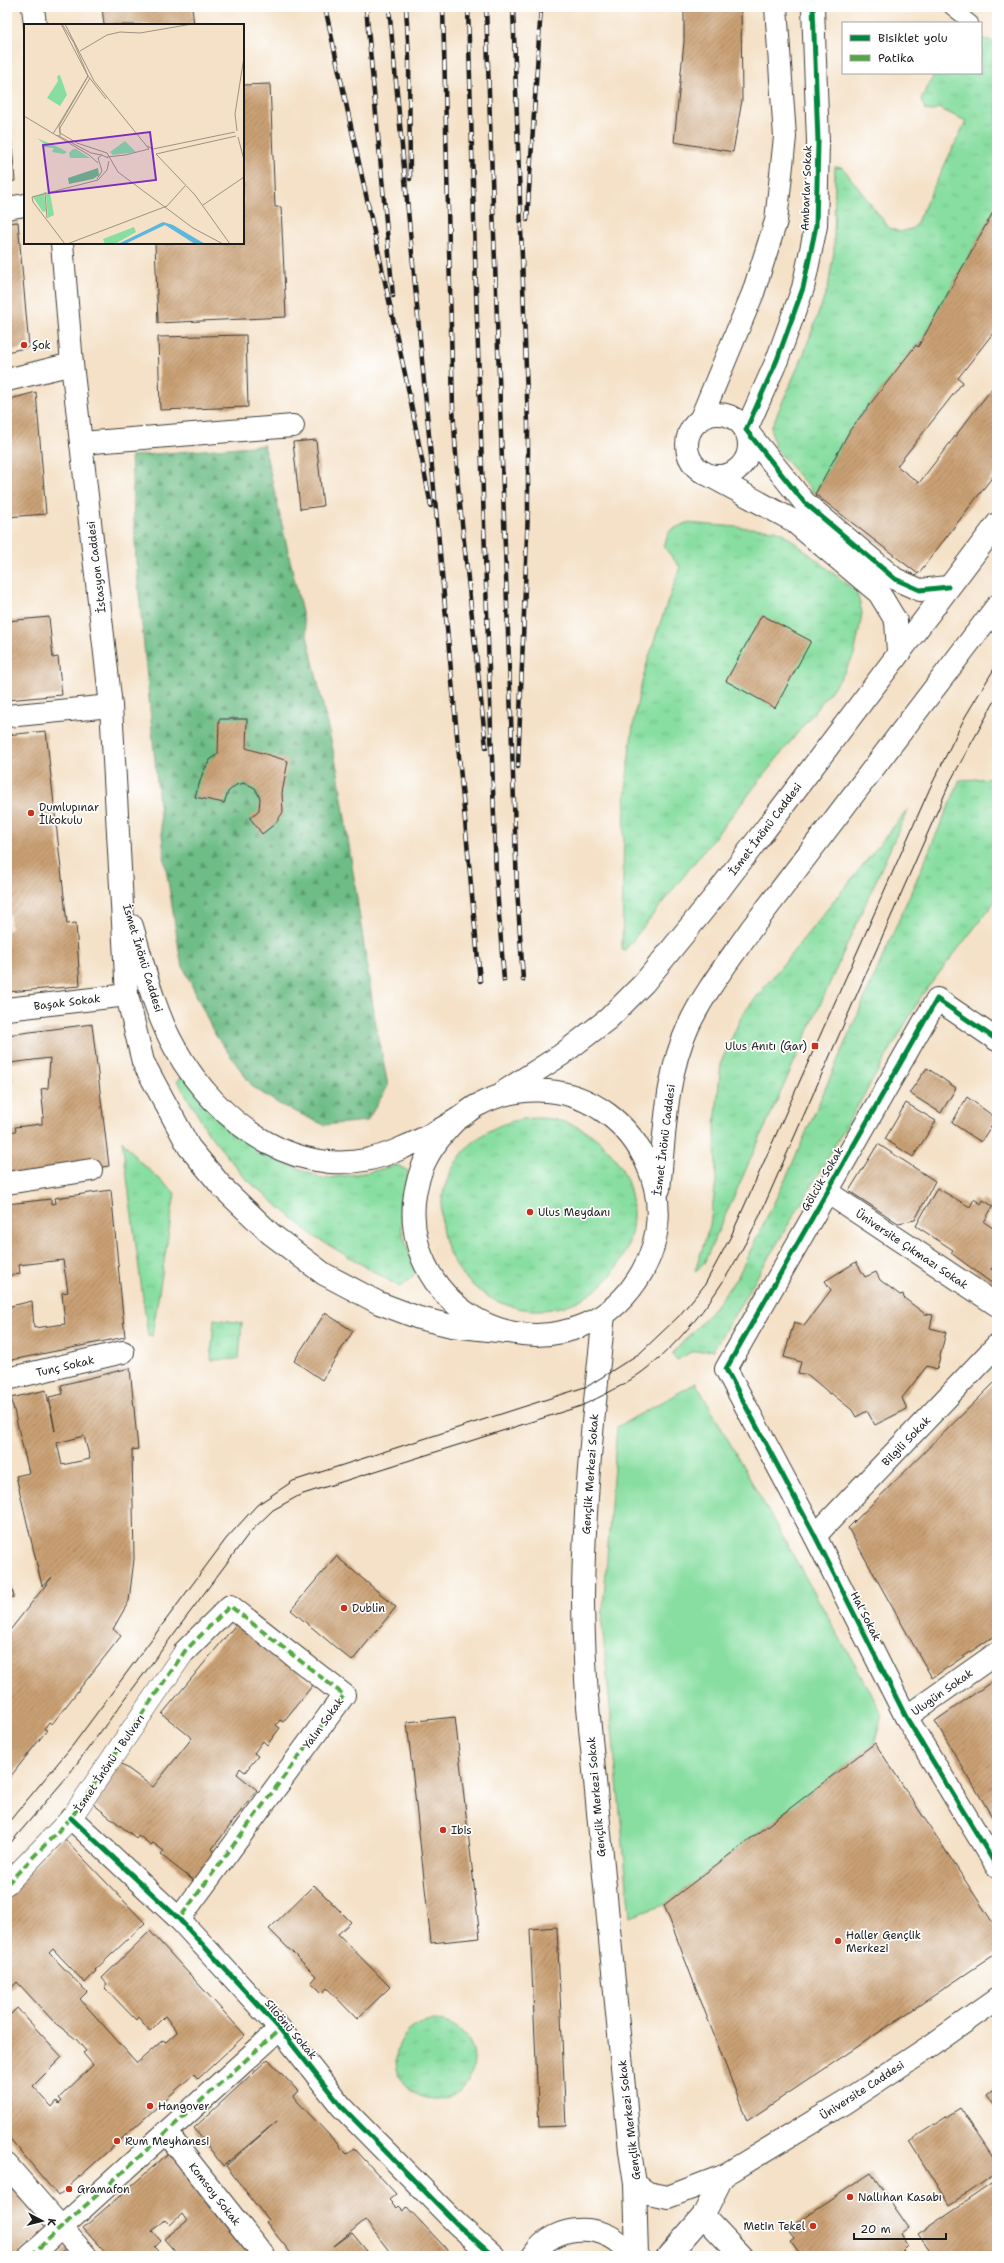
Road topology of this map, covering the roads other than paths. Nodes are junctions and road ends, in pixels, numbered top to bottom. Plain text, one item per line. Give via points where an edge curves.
1 (33, 7) edge
2 (776, 7) edge
3 (814, 7) edge
4 (951, 7) edge
5 (969, 22) edge
6 (35, 24) edge
7 (24, 205) edge
8 (7, 208) edge
9 (62, 244) edge
10 (72, 364) junction
11 (7, 380) edge
12 (701, 418) junction
13 (293, 426) dead end
14 (746, 430) junction
15 (81, 443) junction
16 (703, 472) junction
17 (997, 524) edge
18 (948, 587) junction
19 (997, 606) edge
20 (898, 652) junction
21 (111, 706) junction
22 (7, 716) edge
23 (122, 892) junction
24 (128, 995) junction
25 (7, 1009) edge
26 (997, 1040) edge
27 (496, 1097) junction
28 (456, 1120) junction
29 (91, 1170) dead end
30 (7, 1183) edge
31 (827, 1192) junction
32 (657, 1202) junction
33 (997, 1306) edge
34 (604, 1315) junction
35 (507, 1332) junction
36 (997, 1345) edge
37 (123, 1352) dead end
38 (726, 1369) joint
39 (7, 1379) edge
40 (815, 1536) junction
41 (185, 1651) joint
42 (997, 1653) edge
43 (906, 1716) junction
44 (71, 1818) junction
45 (997, 1867) edge
46 (7, 1884) edge
47 (179, 1919) junction
48 (997, 1999) edge
49 (280, 2029) junction
50 (166, 2132) junction
51 (7, 2165) edge
52 (724, 2176) junction
53 (635, 2184) junction
54 (668, 2197) junction
55 (703, 2216) junction
56 (635, 2218) junction
57 (62, 2227) junction
58 (608, 2234) junction
59 (30, 2256) edge
60 (86, 2256) edge
61 (264, 2256) edge
62 (493, 2256) edge
63 (533, 2256) edge
64 (631, 2256) edge
65 (637, 2256) edge
66 (668, 2256) edge
67 (740, 2256) edge

1 - 6 street
2 - 12 street via 785,137 776,221 753,293
3 - 14 street, Ambarlar Sokak via 818,142 816,226 803,288 777,360
4 - 5 lane
7 - 8 street
9 - 10 street, İstasyon Caddesi
10 - 11 street
10 - 15 street, İstasyon Caddesi
12 - 14 street via 722,413 736,419
12 - 16 street via 693,426 687,446 689,457
13 - 15 street
14 - 16 street via 750,450 740,468 722,476
14 - 18 street via 804,502 895,579 920,590
15 - 21 street, İstasyon Caddesi
16 - 20 street via 792,520 879,593 896,621
17 - 18 street, İsmet İnönü Caddesi
18 - 20 street, İsmet İnönü Caddesi
19 - 32 street, İsmet İnönü Caddesi via 751,929 717,978 688,1027 670,1082
20 - 27 street, İsmet İnönü Caddesi via 714,897 644,983 608,1019 561,1055
21 - 22 street
21 - 23 street, İstasyon Caddesi
23 - 24 street, İsmet İnönü Caddesi
23 - 28 street, İsmet İnönü Caddesi via 156,1006 174,1047 198,1085 227,1116 255,1138 286,1153 323,1161 358,1161 393,1152
24 - 25 street, Başak Sokak
24 - 35 street, İsmet İnönü Caddesi via 143,1062 189,1147 223,1188 271,1234 324,1274 379,1303 418,1318 452,1326
26 - 31 street, Gölcük Sokak via 937,999
27 - 28 street via 474,1106
27 - 32 street via 513,1092 550,1091 586,1101 602,1110 630,1134 640,1150 654,1184
28 - 35 street via 430,1152 417,1184 415,1232 420,1252 439,1288 453,1303 476,1319
29 - 30 street
31 - 33 street, Üniversite Çıkmazı Sokak
31 - 38 street, Gölcük Sokak
32 - 34 street via 656,1234 646,1266 628,1293
34 - 35 street via 574,1330 557,1334 529,1335
34 - 53 street, Gençlik Merkezi Sokak via 586,1537 584,1640 587,1696
36 - 40 street, Bilgili Sokak
37 - 39 street, Tunç Sokak
38 - 40 street, Hal Sokak
40 - 43 street, Hal Sokak
41 - 44 street, İsmet İnönü 1 Bulvarı
41 - 47 street, Yalın Sokak via 230,1606 344,1694
42 - 43 street, Ulugün Sokak
43 - 45 street, Hal Sokak
44 - 46 street, İsmet İnönü 1 Bulvarı
44 - 47 street, Siloönü Sokak
47 - 49 street, Siloönü Sokak
48 - 52 street, Üniversite Caddesi via 844,2103
49 - 50 street
49 - 62 street, Siloönü Sokak via 341,2106
50 - 57 street
50 - 61 street, Komsoy Sokak
51 - 57 street
52 - 54 street
52 - 55 street
53 - 54 street, Gençlik Merkezi Sokak via 648,2193
53 - 56 street
54 - 56 street
55 - 66 street
55 - 67 street
56 - 58 street
56 - 65 street
57 - 59 street
57 - 60 street
58 - 63 street via 569,2230 552,2237
58 - 64 street via 621,2242

